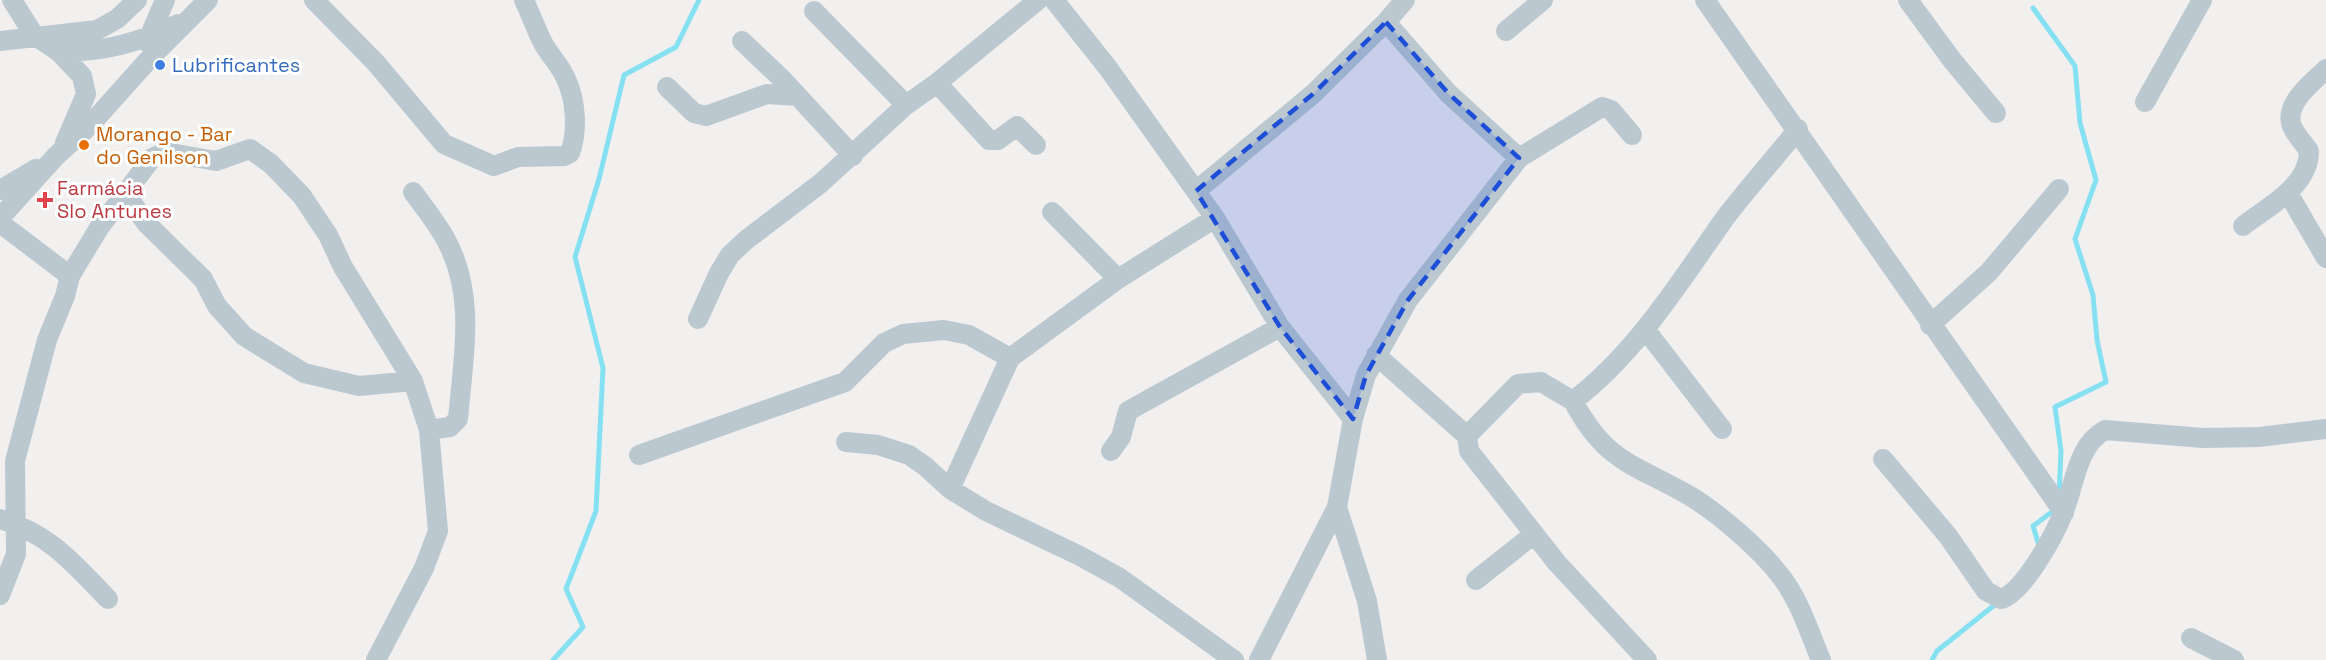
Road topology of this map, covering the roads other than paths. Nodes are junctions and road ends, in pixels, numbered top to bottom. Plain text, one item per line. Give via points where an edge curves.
1 (12, 0) edge
2 (137, 0) edge
3 (165, 0) edge
4 (208, 0) edge
5 (314, 0) edge
6 (524, 0) edge
7 (1038, 0) edge
8 (1054, 0) edge
9 (1543, 0) edge
10 (1705, 0) edge
11 (1908, 0) edge
12 (2202, 0) edge
13 (1401, 2) edge
14 (814, 11) dead end
15 (188, 20) junction
16 (1386, 22) junction
17 (1506, 32) dead end
18 (34, 35) junction
19 (150, 37) junction
20 (0, 40) edge
21 (742, 41) dead end
22 (59, 52) junction
23 (2326, 69) edge
24 (938, 83) junction
25 (667, 87) dead end
26 (116, 96) junction
27 (798, 96) junction
28 (2145, 102) dead end
29 (906, 105) junction
30 (1996, 113) dead end
31 (1798, 129) junction
32 (1632, 135) dead end
33 (1036, 145) dead end
34 (58, 154) junction
35 (853, 156) junction
36 (1519, 158) junction
37 (2059, 189) dead end
38 (0, 190) edge
39 (1196, 191) junction
40 (413, 192) dead end
41 (2288, 193) junction
42 (126, 194) junction
43 (1052, 212) dead end
44 (0, 218) edge
45 (1215, 218) junction
46 (0, 224) edge
47 (2243, 225) dead end
48 (2326, 258) edge
49 (70, 276) junction
50 (1118, 279) junction
51 (698, 320) dead end
52 (1930, 325) junction
53 (1280, 327) junction
54 (1646, 329) junction
55 (1376, 355) junction
56 (1010, 358) junction
57 (413, 381) junction
58 (1573, 400) junction
59 (1353, 419) junction
60 (1722, 429) dead end
61 (2326, 429) edge
62 (429, 430) junction
63 (1467, 436) junction
64 (846, 442) dead end
65 (1111, 451) dead end
66 (639, 455) dead end
67 (1883, 459) dead end
68 (950, 489) junction
69 (1336, 507) junction
70 (2064, 513) junction
71 (8, 521) edge
72 (1533, 535) junction
73 (1476, 580) dead end
74 (0, 595) edge
75 (108, 599) dead end
76 (2191, 638) dead end
77 (376, 660) edge
78 (1234, 660) edge
79 (1259, 660) edge
80 (1377, 660) edge
81 (1647, 660) edge
82 (1821, 660) edge
83 (2234, 660) edge

1 - 18 street
2 - 18 street via 108,26 97,30 85,34
3 - 19 street
4 - 15 street
5 - 6 street via 376,63 444,144 494,166 518,158 564,156 573,145 571,92
7 - 24 street
8 - 39 street
9 - 17 street
10 - 31 street
11 - 30 street
12 - 28 street
13 - 16 street
14 - 29 street
15 - 19 street
15 - 26 street
16 - 36 street via 1448,93
16 - 39 street via 1313,94
18 - 20 street
18 - 22 street
19 - 22 street via 105,50
19 - 26 street
21 - 27 street
22 - 34 street via 77,69 86,94
23 - 41 street via 2300,96 2290,115 2291,125 2309,151 2309,162
24 - 29 street
24 - 33 street via 989,140 998,140 1017,126
25 - 27 street via 694,113 706,116 767,94
26 - 34 street
27 - 35 street
29 - 35 street
31 - 52 street
31 - 54 street via 1728,215
32 - 36 street via 1611,110 1602,107
34 - 38 street
34 - 44 street
35 - 51 street via 730,255
36 - 55 street via 1428,271
37 - 52 street via 1989,272
39 - 45 street
40 - 62 street via 446,239 467,311 458,419 450,427
41 - 47 street
41 - 48 street
42 - 49 street via 99,228
42 - 57 street via 146,223 203,279 217,306 244,336 304,373 360,386
42 - 57 street via 147,162 165,152 216,161 242,151 258,153 302,196
43 - 50 street
45 - 50 street
45 - 53 street
46 - 49 street
49 - 71 street via 47,340 15,461
50 - 56 street
52 - 70 street
53 - 59 street
53 - 65 street via 1128,411 1121,437
54 - 58 street via 1616,364
54 - 60 street
55 - 59 street
55 - 63 street
56 - 66 street via 969,335 944,330 903,334 884,343 845,382
56 - 68 street
57 - 62 street
58 - 63 street via 1541,382 1518,384
58 - 82 street via 1595,436 1611,453 1691,497 1741,536 1780,574
59 - 69 street
61 - 70 street via 2259,437 2105,430 2086,448
62 - 77 street via 438,531 424,568
63 - 72 street via 1469,450
64 - 68 street via 878,445 909,455
67 - 70 street via 1995,598 2011,596 2035,567
68 - 78 street via 1120,578
69 - 79 street
69 - 80 street via 1367,601
71 - 74 street via 16,554
71 - 75 street via 56,545
72 - 73 street
72 - 81 street
76 - 83 street

